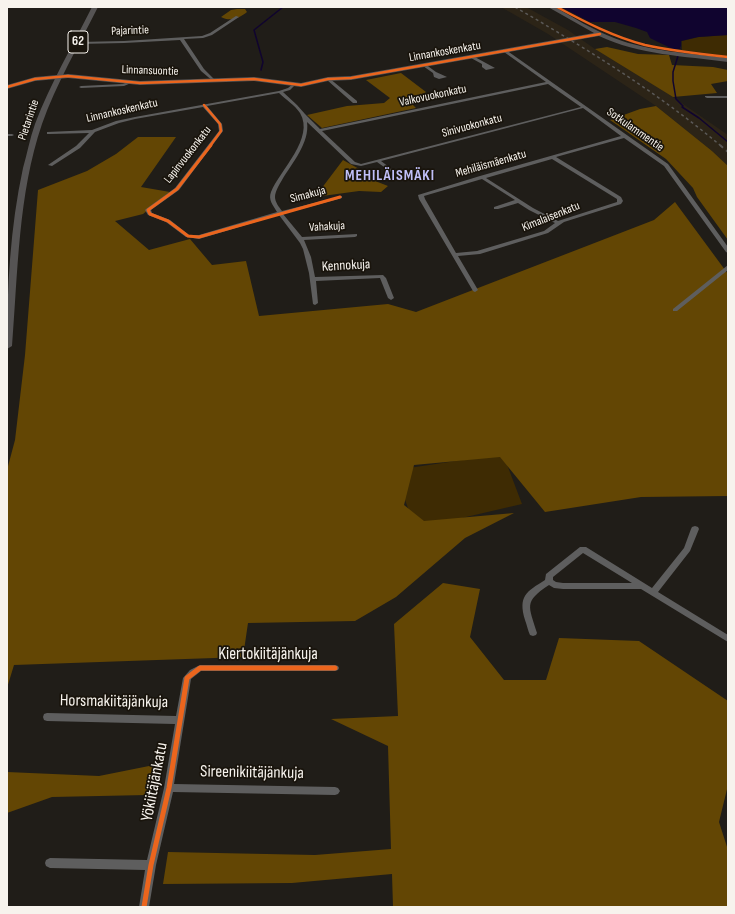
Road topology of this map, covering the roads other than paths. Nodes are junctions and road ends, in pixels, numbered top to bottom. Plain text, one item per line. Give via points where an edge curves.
1 (95, 7) edge
2 (550, 7) edge
3 (237, 17) dead end
4 (600, 34) junction
5 (182, 39) junction
6 (78, 43) junction
7 (505, 51) junction
8 (472, 57) junction
9 (728, 60) edge
10 (484, 64) dead end
11 (424, 66) junction
12 (435, 73) dead end
13 (60, 76) junction
14 (328, 80) junction
15 (214, 81) junction
16 (130, 82) junction
17 (550, 82) junction
18 (294, 84) junction
19 (7, 87) edge
20 (81, 87) dead end
21 (280, 92) junction
22 (707, 97) dead end
23 (728, 97) edge
24 (355, 102) dead end
25 (204, 105) junction
26 (584, 107) junction
27 (303, 115) junction
28 (320, 130) junction
29 (93, 131) junction
30 (49, 133) dead end
31 (625, 136) junction
32 (552, 157) junction
33 (378, 161) junction
34 (50, 165) dead end
35 (391, 171) dead end
36 (482, 177) junction
37 (340, 197) dead end
38 (518, 201) junction
39 (496, 208) dead end
40 (280, 213) junction
41 (558, 223) junction
42 (355, 236) dead end
43 (300, 239) junction
44 (728, 251) edge
45 (455, 256) junction
46 (728, 266) edge
47 (312, 279) junction
48 (475, 290) dead end
49 (391, 298) dead end
50 (315, 303) dead end
51 (675, 310) dead end
52 (7, 346) edge
53 (695, 529) dead end
54 (549, 581) junction
55 (641, 586) junction
56 (653, 592) junction
57 (533, 633) dead end
58 (728, 640) edge
59 (200, 668) joint
60 (335, 668) dead end
61 (47, 717) dead end
62 (180, 720) junction
63 (169, 788) junction
64 (335, 791) dead end
65 (50, 863) dead end
66 (151, 865) junction
67 (144, 907) edge

1 - 6 main road, Pietarintie / 62
2 - 4 street
3 - 5 street, Pajarintie via 207,36
4 - 7 street, Linnankoskenkatu
4 - 9 street via 644,49
5 - 6 street, Pajarintie
5 - 15 street via 202,70
6 - 13 main road, Pietarintie / 62
7 - 8 street, Linnankoskenkatu
7 - 17 street, Sotkulammentie
8 - 10 street
8 - 11 street, Linnankoskenkatu
11 - 12 street
11 - 14 street, Linnankoskenkatu
13 - 16 street, Linnansuontie
13 - 19 street, Linnansuontie via 35,79
13 - 52 main road, Pietarintie / 62 via 38,125 22,188
14 - 18 street, Linnankoskenkatu via 306,85
14 - 24 street
15 - 16 street, Linnansuontie
15 - 18 street, Linnansuontie via 254,79
16 - 20 street via 124,85
17 - 26 street, Sotkulammentie
17 - 28 street, Valkovuokonkatu
18 - 21 street, Linnankoskenkatu
21 - 25 street, Linnankoskenkatu
21 - 27 street
22 - 23 street
25 - 29 street, Linnankoskenkatu via 126,120
25 - 40 street, Lapinvuokonkatu via 220,124 221,131 177,189 148,212 168,221 193,238
26 - 31 street, Sotkulammentie
26 - 33 street, Sinivuokonkatu
27 - 28 street
27 - 40 street via 306,134 274,189 272,200
28 - 33 street, Sinivuokonkatu via 354,163 365,165
29 - 30 street, Linnankoskenkatu
29 - 34 street via 78,147
31 - 32 street, Mehiläismäenkatu
31 - 44 street, Sotkulammentie via 669,168
32 - 36 street, Mehiläismäenkatu
32 - 41 street, Kimalaisenkatu via 620,201 615,205
33 - 35 street
36 - 38 street
36 - 45 street, Mehiläismäenkatu via 421,195
37 - 40 street, Simakuja
38 - 39 street
38 - 41 street
40 - 43 street
41 - 45 street, Kimalaisenkatu via 546,232 490,250
42 - 43 street, Vahakuja
43 - 47 street via 306,252
45 - 48 street, Mehiläismäenkatu
46 - 51 street
47 - 49 street, Kennokuja via 381,276
47 - 50 street
53 - 56 street via 687,549
54 - 55 street via 554,585 563,586
54 - 55 street via 549,576 583,549
54 - 57 street via 531,592 527,598 525,606
55 - 56 street
56 - 58 street
59 - 60 street, Kiertokiitäjänkuja
59 - 62 street, Yökiitäjänkatu via 187,678
61 - 62 street, Horsmakiitäjänkuja
62 - 63 street, Yökiitäjänkatu
63 - 64 street, Sireenikiitäjänkuja
63 - 66 street, Yökiitäjänkatu
65 - 66 street
66 - 67 street, Yökiitäjänkatu

